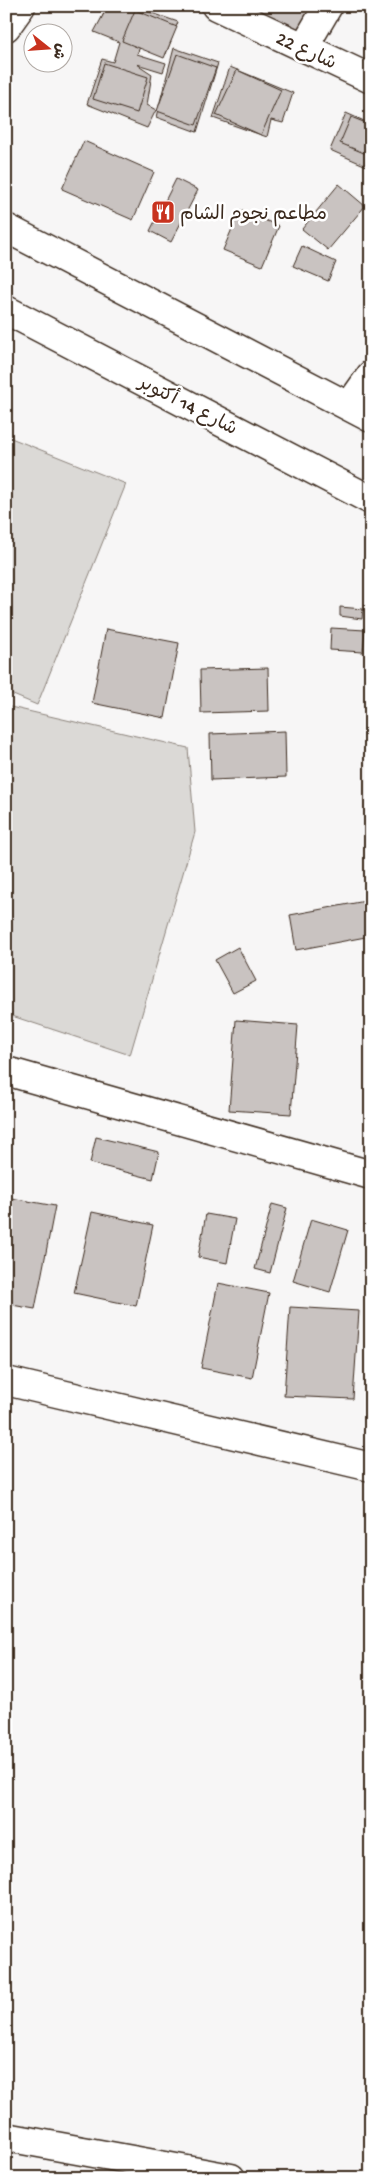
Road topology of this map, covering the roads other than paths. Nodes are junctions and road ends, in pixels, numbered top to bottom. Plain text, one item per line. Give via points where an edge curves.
1 (21, 6) edge
2 (216, 6) edge
3 (328, 6) edge
4 (6, 27) edge
5 (304, 47) junction
6 (371, 80) edge
7 (6, 228) edge
8 (6, 310) edge
9 (371, 375) edge
10 (360, 412) edge
11 (371, 500) edge
12 (6, 1071) edge
13 (371, 1175) edge
14 (6, 1380) edge
15 (371, 1467) edge
16 (6, 2137) edge
17 (231, 2178) edge

1 - 4 street
2 - 5 street, شارع 22
3 - 5 street
5 - 6 street, شارع 22
7 - 10 street
8 - 11 street, شارع 14 أكتوبر
9 - 10 street
12 - 13 street
14 - 15 street
16 - 17 street

